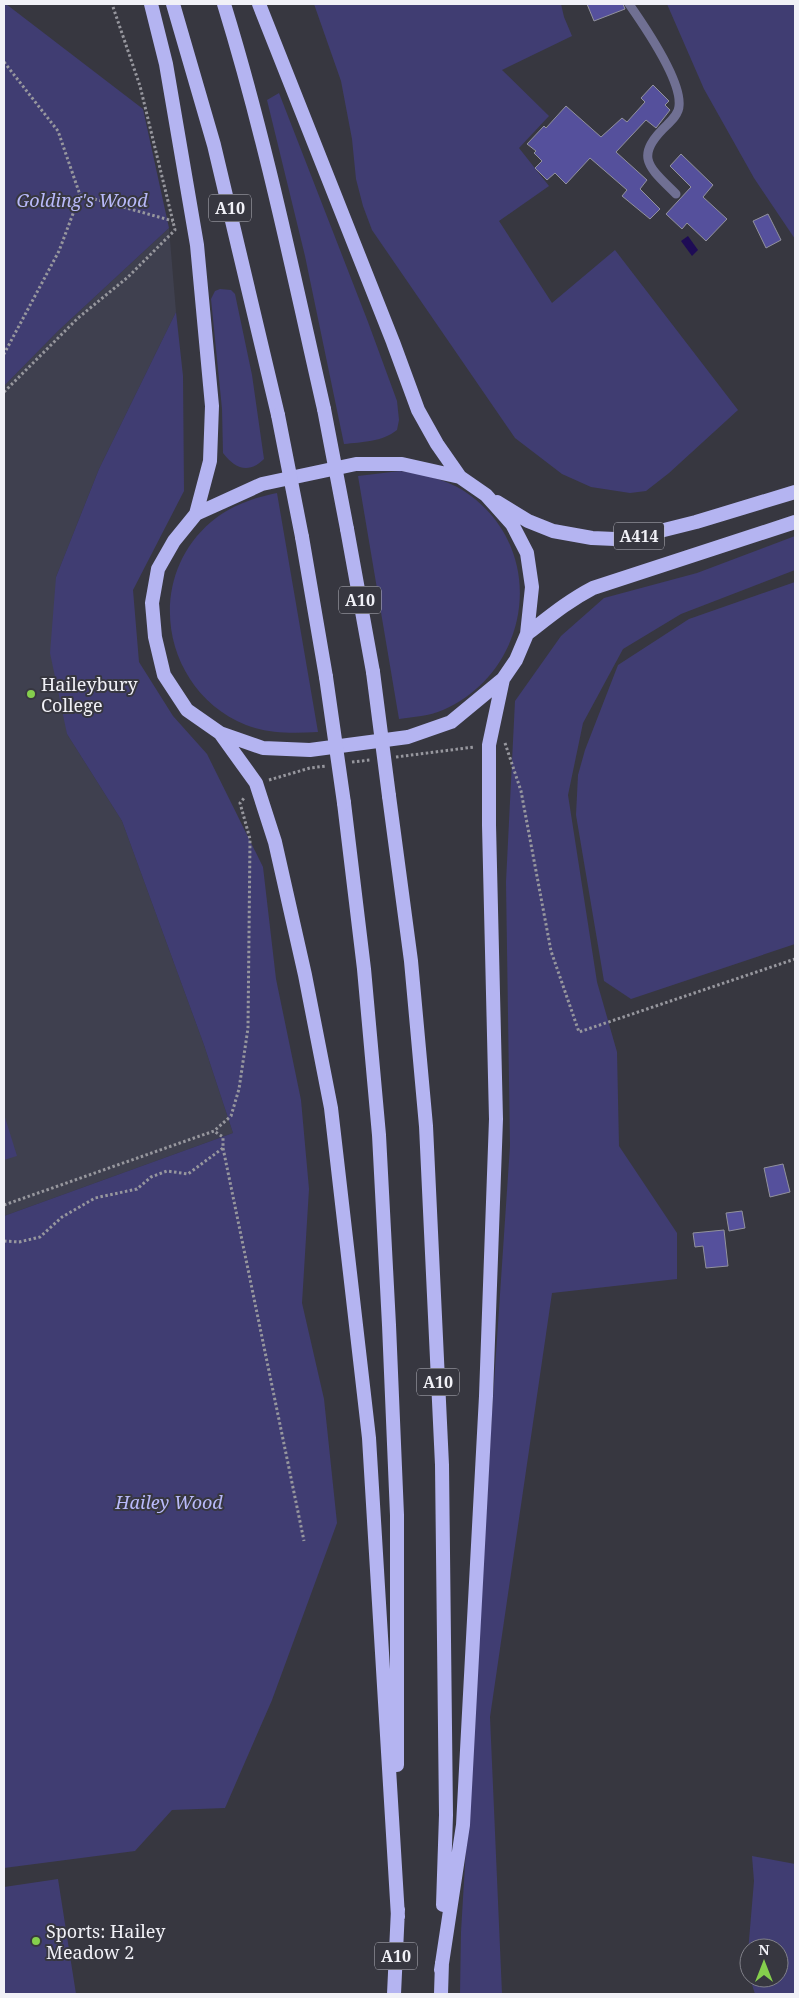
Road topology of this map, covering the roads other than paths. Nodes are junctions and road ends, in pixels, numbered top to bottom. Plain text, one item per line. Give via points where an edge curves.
1 (151, 4) edge
2 (173, 4) edge
3 (224, 4) edge
4 (259, 4) edge
5 (629, 4) edge
6 (676, 194) dead end
7 (460, 477) junction
8 (795, 492) edge
9 (486, 495) junction
10 (196, 514) junction
11 (795, 522) edge
12 (527, 634) junction
13 (503, 679) junction
14 (220, 733) junction
15 (398, 1917) junction
16 (441, 1970) junction
17 (394, 1994) edge
18 (441, 1994) edge

1 - 10 highway via 166,64 197,245 212,406 210,461
2 - 15 highway, A10, bridge via 214,145 278,415 326,677 364,970 379,1135 397,1515
3 - 16 highway, A10, bridge via 246,76 324,409 373,672 411,961 425,1117 442,1465 446,1815
4 - 7 highway via 418,410
5 - 6 lane via 652,39 676,86 680,105 673,120 652,141 647,158 654,173
7 - 9 highway
7 - 10 highway via 402,464 356,464 262,484
8 - 9 highway, A414 via 696,522 615,539 553,531 528,521
9 - 12 highway via 512,524 527,553 532,588
10 - 14 highway via 174,541 158,570 152,603 155,637 164,675 187,710
11 - 12 highway, A414 via 593,588 565,604
12 - 13 highway via 516,660
13 - 14 highway via 451,722 408,737 310,750 263,748
13 - 16 highway via 489,745 496,1119 486,1396 463,1824
14 - 15 highway via 256,784 275,842 331,1108 369,1438
15 - 17 highway, A10
16 - 18 highway, A10

